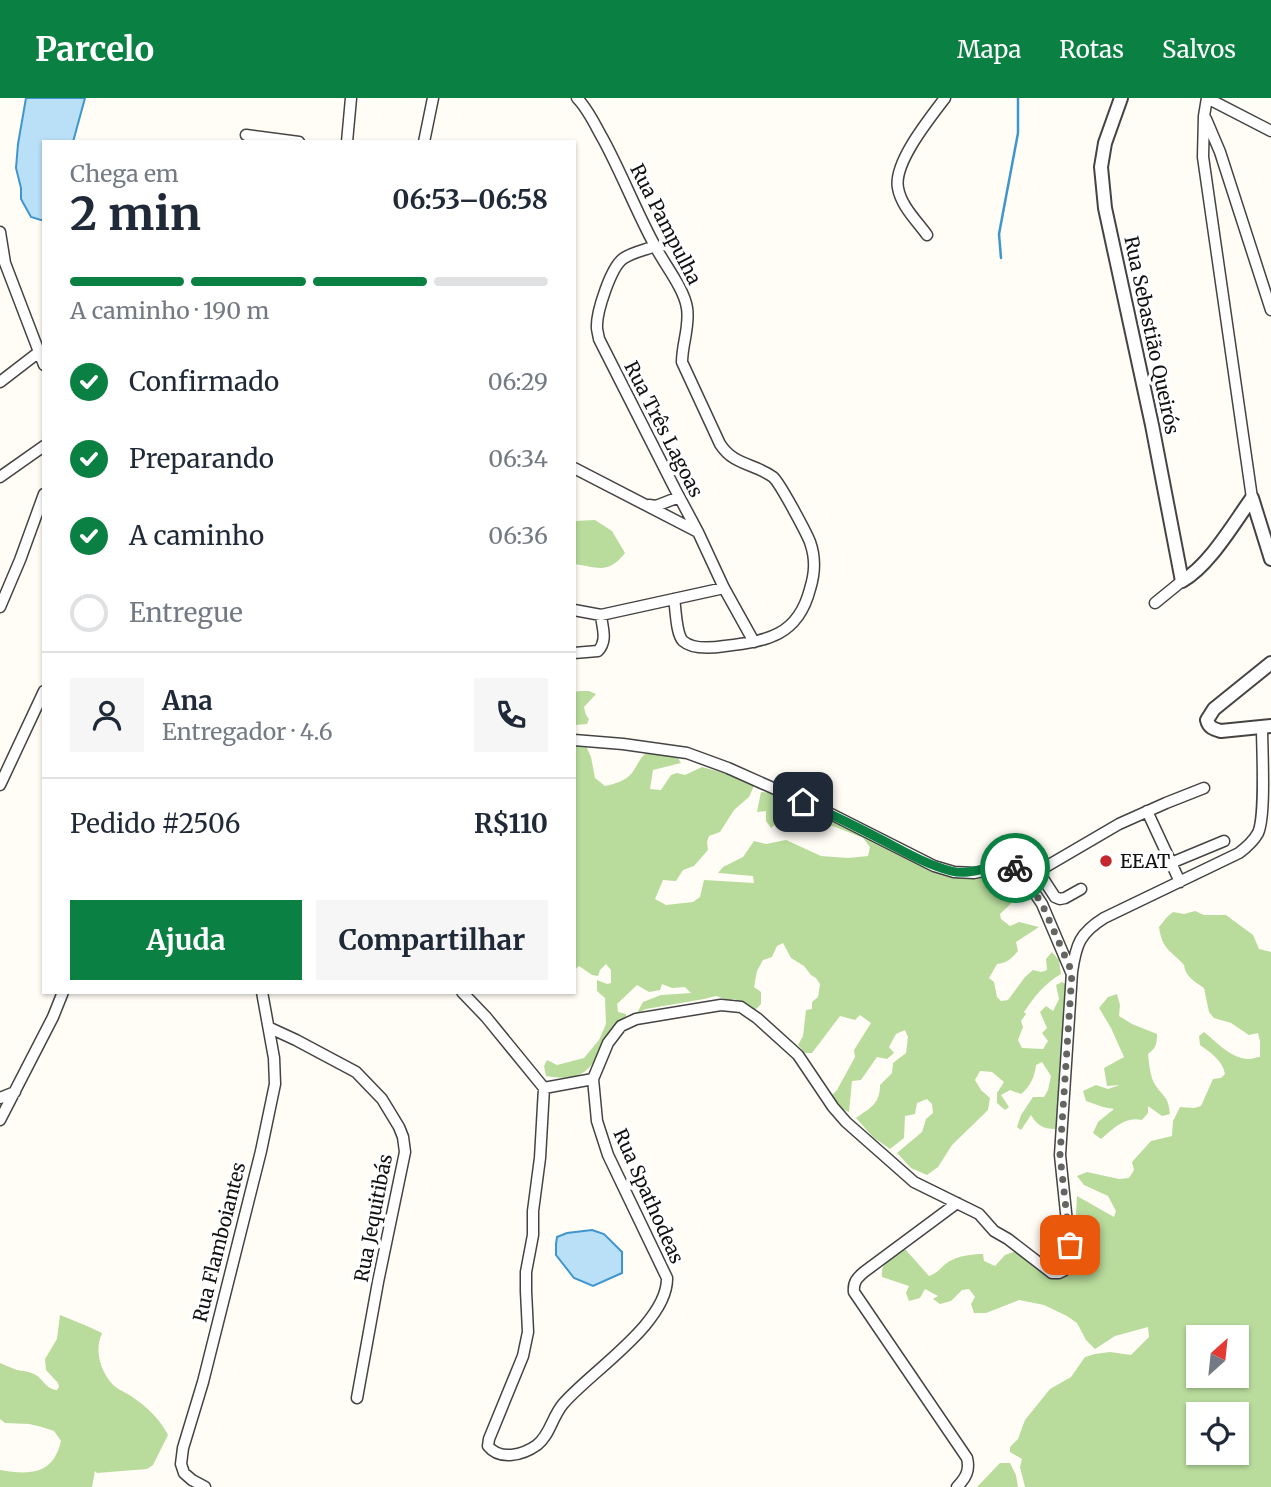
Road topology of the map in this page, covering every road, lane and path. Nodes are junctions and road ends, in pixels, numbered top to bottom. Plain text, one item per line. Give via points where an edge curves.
1 (351, 98) edge
2 (433, 98) edge
3 (577, 98) edge
4 (945, 98) edge
5 (1121, 98) edge
6 (1207, 98) edge
7 (1204, 116) junction
8 (1271, 131) edge
9 (246, 135) dead end
10 (284, 140) edge
11 (347, 140) edge
12 (424, 140) edge
13 (1220, 152) junction
14 (1203, 157) junction
15 (0, 232) edge
16 (927, 235) dead end
17 (655, 246) junction
18 (1271, 310) edge
19 (39, 352) junction
20 (42, 360) edge
21 (0, 382) edge
22 (42, 447) edge
23 (576, 469) edge
24 (0, 477) edge
25 (679, 497) junction
26 (1252, 498) junction
27 (42, 500) edge
28 (645, 504) junction
29 (698, 532) junction
30 (1271, 559) edge
31 (1182, 581) junction
32 (724, 588) junction
33 (674, 599) junction
34 (1155, 603) dead end
35 (0, 607) edge
36 (576, 610) edge
37 (601, 615) junction
38 (754, 642) junction
39 (576, 653) edge
40 (1271, 663) edge
41 (42, 695) edge
42 (1266, 727) edge
43 (576, 740) edge
44 (0, 785) edge
45 (1204, 788) dead end
46 (1147, 811) junction
47 (1224, 841) dead end
48 (1171, 863) junction
49 (1180, 881) junction
50 (1082, 889) dead end
51 (1072, 972) junction
52 (62, 994) edge
53 (262, 994) edge
54 (465, 994) edge
55 (270, 1028) junction
56 (593, 1079) junction
57 (544, 1088) junction
58 (15, 1092) junction
59 (0, 1098) edge
60 (0, 1120) edge
61 (957, 1203) junction
62 (357, 1398) dead end
63 (205, 1487) edge
64 (957, 1487) edge

1 - 11 street
2 - 12 street
3 - 17 street, Rua Pampulha via 609,151
4 - 16 street via 898,174 905,205
5 - 31 street, Rua Sebastião Queirós via 1101,167 1105,208
6 - 7 street
6 - 8 street
7 - 13 street
7 - 14 street
9 - 10 street
13 - 14 street
13 - 18 street
14 - 26 street
15 - 19 street via 5,263
17 - 25 street, Rua Três Lagoas via 624,257 611,272 597,329
17 - 38 street, Rua Pampulha via 687,306 682,362 720,444 726,453 777,480 810,541 815,572 806,605 778,634
19 - 20 street
19 - 21 street
22 - 24 street
23 - 28 street
25 - 28 street via 656,506
25 - 29 street, Rua Três Lagoas
26 - 30 street
26 - 31 street via 1215,549
27 - 35 street
28 - 29 street
29 - 32 street, Rua Três Lagoas
31 - 34 street
32 - 33 street
32 - 38 street, Rua Três Lagoas
33 - 37 street
33 - 38 street, Rua Pampulha via 681,639 689,644 720,647
36 - 37 street
37 - 39 street via 602,647
40 - 42 street via 1214,709 1207,720 1221,731
41 - 44 street
42 - 49 street via 1258,833 1239,853
43 - 51 street via 687,753 954,872 974,873 999,866 1016,869 1042,904
45 - 46 street
46 - 48 street
46 - 50 street via 1042,869 1055,897 1065,898
47 - 48 street
48 - 49 street
49 - 51 street via 1090,927 1077,946
51 - 61 street via 1060,1155 1070,1245 1065,1270 1052,1273 994,1231 979,1214
52 - 58 street
53 - 55 street, Rua Flamboiantes
54 - 57 street
55 - 62 street, Rua Jequitibás via 356,1072 382,1099 403,1137 405,1153
55 - 63 street, Rua Flamboiantes via 275,1084 183,1448 184,1473
56 - 57 street
56 - 57 street, Rua Spathodeas via 597,1121 608,1155 667,1278 667,1287 635,1337 563,1404 537,1445 516,1455 501,1455 488,1446 528,1332 526,1272
56 - 61 street via 621,1026 636,1019 721,1005 741,1007 798,1055 846,1122 914,1182
58 - 59 street
58 - 60 street
61 - 64 street via 853,1284 854,1292 967,1458 968,1472

